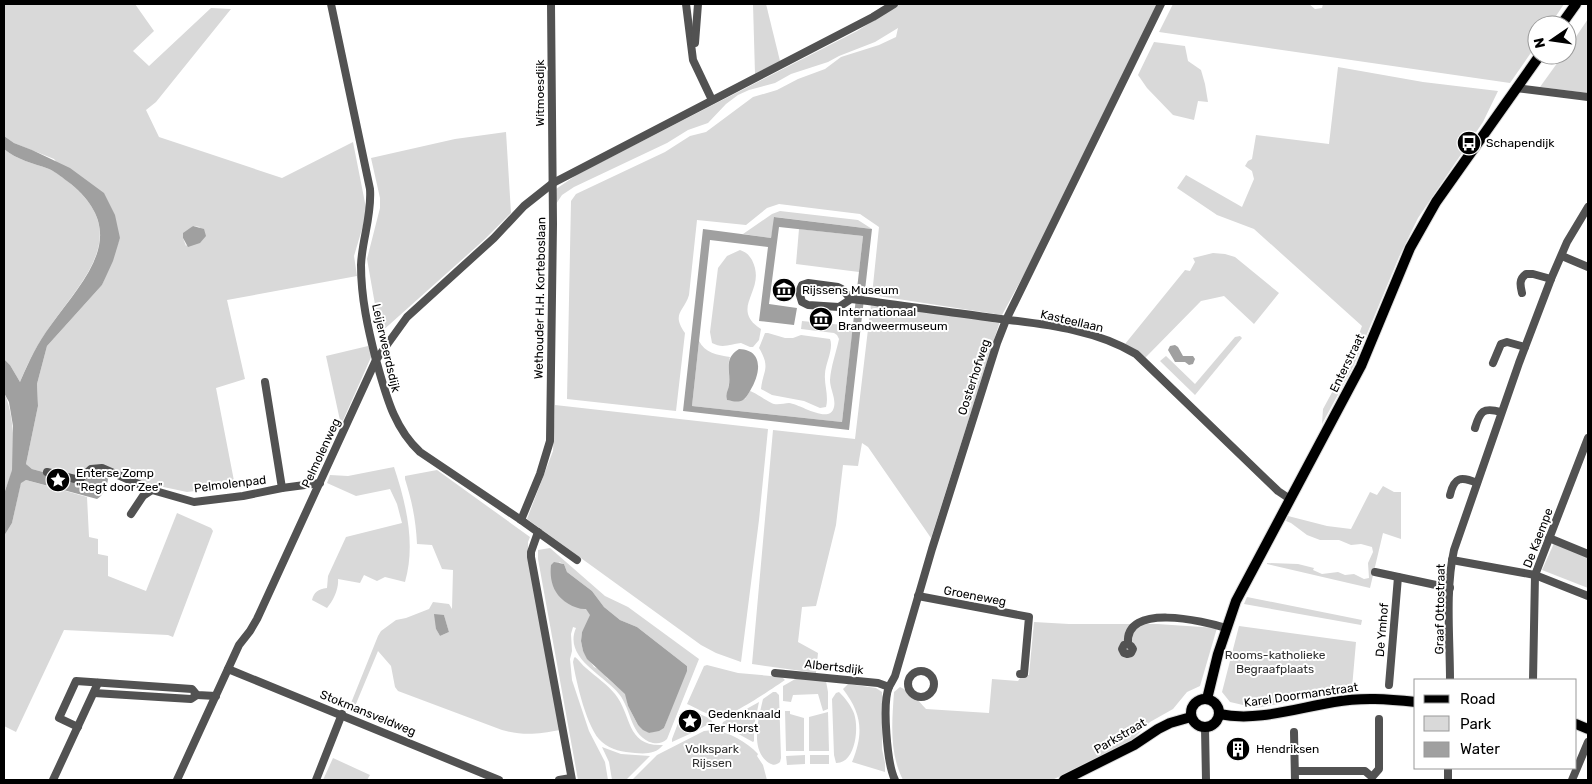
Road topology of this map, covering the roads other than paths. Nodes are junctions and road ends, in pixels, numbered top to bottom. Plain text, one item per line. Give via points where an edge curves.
1 (331, 4) edge
2 (551, 4) edge
3 (686, 4) edge
4 (698, 4) edge
5 (894, 4) edge
6 (1161, 4) edge
7 (1576, 4) edge
8 (1568, 15) edge
9 (693, 60) junction
10 (1533, 65) edge
11 (1516, 88) junction
12 (1588, 97) edge
13 (712, 100) junction
14 (553, 182) junction
15 (1588, 207) edge
16 (1562, 256) junction
17 (1588, 267) edge
18 (1551, 279) junction
19 (1522, 293) dead end
20 (851, 299) junction
21 (1006, 320) junction
22 (1525, 347) junction
23 (376, 360) junction
24 (1493, 363) dead end
25 (265, 382) dead end
26 (1501, 412) junction
27 (1475, 428) dead end
28 (1588, 438) edge
29 (48, 472) dead end
30 (320, 483) junction
31 (1477, 483) junction
32 (282, 488) junction
33 (152, 490) junction
34 (1450, 495) dead end
35 (1290, 499) junction
36 (131, 514) dead end
37 (521, 520) junction
38 (538, 532) junction
39 (1549, 538) junction
40 (1588, 554) edge
41 (577, 560) dead end
42 (1452, 560) junction
43 (1375, 572) dead end
44 (1535, 575) junction
45 (1398, 577) junction
46 (1450, 588) junction
47 (918, 596) junction
48 (1588, 596) edge
49 (1226, 628) junction
50 (1128, 644) dead end
51 (228, 669) junction
52 (775, 673) dead end
53 (1020, 674) dead end
54 (1450, 679) edge
55 (1533, 679) edge
56 (98, 683) junction
57 (908, 686) dead end
58 (1388, 686) dead end
59 (889, 687) junction
60 (94, 693) junction
61 (197, 695) junction
62 (216, 696) junction
63 (1207, 699) junction
64 (1414, 702) edge
65 (342, 714) junction
66 (1219, 714) junction
67 (1191, 717) junction
68 (1379, 719) dead end
69 (78, 727) junction
70 (1205, 728) junction
71 (1294, 732) dead end
72 (1588, 742) edge
73 (1577, 768) edge
74 (1295, 771) junction
75 (572, 779) edge
76 (1375, 779) edge
77 (53, 780) edge
78 (177, 780) edge
79 (316, 780) edge
80 (499, 780) edge
81 (559, 780) edge
82 (895, 780) edge
83 (1064, 780) edge
84 (1206, 780) edge
85 (1295, 780) edge

1 - 23 street, Leijerweerdsdijk via 370,189 371,205 361,265 364,306
2 - 14 street, Witmoesdijk
3 - 9 street
4 - 9 street
5 - 13 street
6 - 21 street, Oosterhofweg
7 - 8 main road
9 - 13 street
10 - 11 main road, Enterstraat
11 - 12 street
11 - 35 main road, Enterstraat via 1424,221 1400,269 1361,366
13 - 14 street
14 - 23 street, Pelmolenweg via 408,317
14 - 37 street, Wethouder H.H. Korteboslaan via 550,441
15 - 16 street, Graaf Ottostraat
16 - 17 street
16 - 18 street, Graaf Ottostraat
18 - 19 street via 1526,274 1520,280
18 - 22 street, Graaf Ottostraat
20 - 20 street, Kasteellaan via 838,286 808,283 802,285 799,292 802,302 808,305 839,308
20 - 21 street, Kasteellaan
21 - 35 street, Kasteellaan via 1090,335 1136,354
21 - 47 street, Oosterhofweg via 996,343
22 - 24 street via 1506,342 1501,344
22 - 26 street, Graaf Ottostraat
23 - 30 street, Pelmolenweg
23 - 37 street, Leijerweerdsdijk via 391,410 412,445
25 - 32 street, Pelmolenpad
26 - 27 street via 1483,411
26 - 31 street, Graaf Ottostraat
28 - 39 street, De Kaempe
29 - 33 street, Pelmolenpad via 79,480 91,469 102,468
30 - 32 street, Pelmolenpad
30 - 51 street, Pelmolenweg via 257,619 239,645
31 - 34 street via 1466,478 1457,480
31 - 42 street, Graaf Ottostraat
32 - 33 street, Pelmolenpad via 194,502
33 - 36 street via 143,496
35 - 49 main road, Enterstraat via 1245,583
37 - 38 street
38 - 41 street
38 - 75 street via 531,557
39 - 40 street
39 - 44 street, De Kaempe
42 - 44 street
42 - 46 street, Graaf Ottostraat
43 - 45 street
44 - 48 street
44 - 55 street, De Kaempe
45 - 46 street
45 - 58 street, De Ymhof
46 - 54 street, Graaf Ottostraat
47 - 53 street, Groeneweg via 1029,617 1024,674
47 - 59 street, Oosterhofweg
49 - 50 street via 1186,619 1153,619 1137,623 1128,634
49 - 63 main road, Enterstraat
51 - 62 street, Pelmolenweg
51 - 65 street, Stokmansveldweg
52 - 59 street, Albertsdijk via 878,683
56 - 60 street
56 - 61 street via 192,689
56 - 69 street via 76,681 62,711 59,718
57 - 59 street, Albertsdijk
59 - 82 street, Oosterhofweg via 887,751
60 - 61 street via 191,699
60 - 69 street
61 - 62 street
62 - 78 street, Pelmolenweg
63 - 66 main road via 1216,704
63 - 67 main road via 1194,704
64 - 66 main road, Karel Doormanstraat via 1355,699 1257,716
65 - 79 street
65 - 80 street, Stokmansveldweg
66 - 70 main road via 1215,724
67 - 70 main road via 1196,725
67 - 83 main road, Parkstraat via 1170,723
68 - 76 street via 1379,769
69 - 77 street
70 - 84 street
71 - 74 street
72 - 73 street
74 - 76 street via 1365,771
74 - 85 street
75 - 81 street

